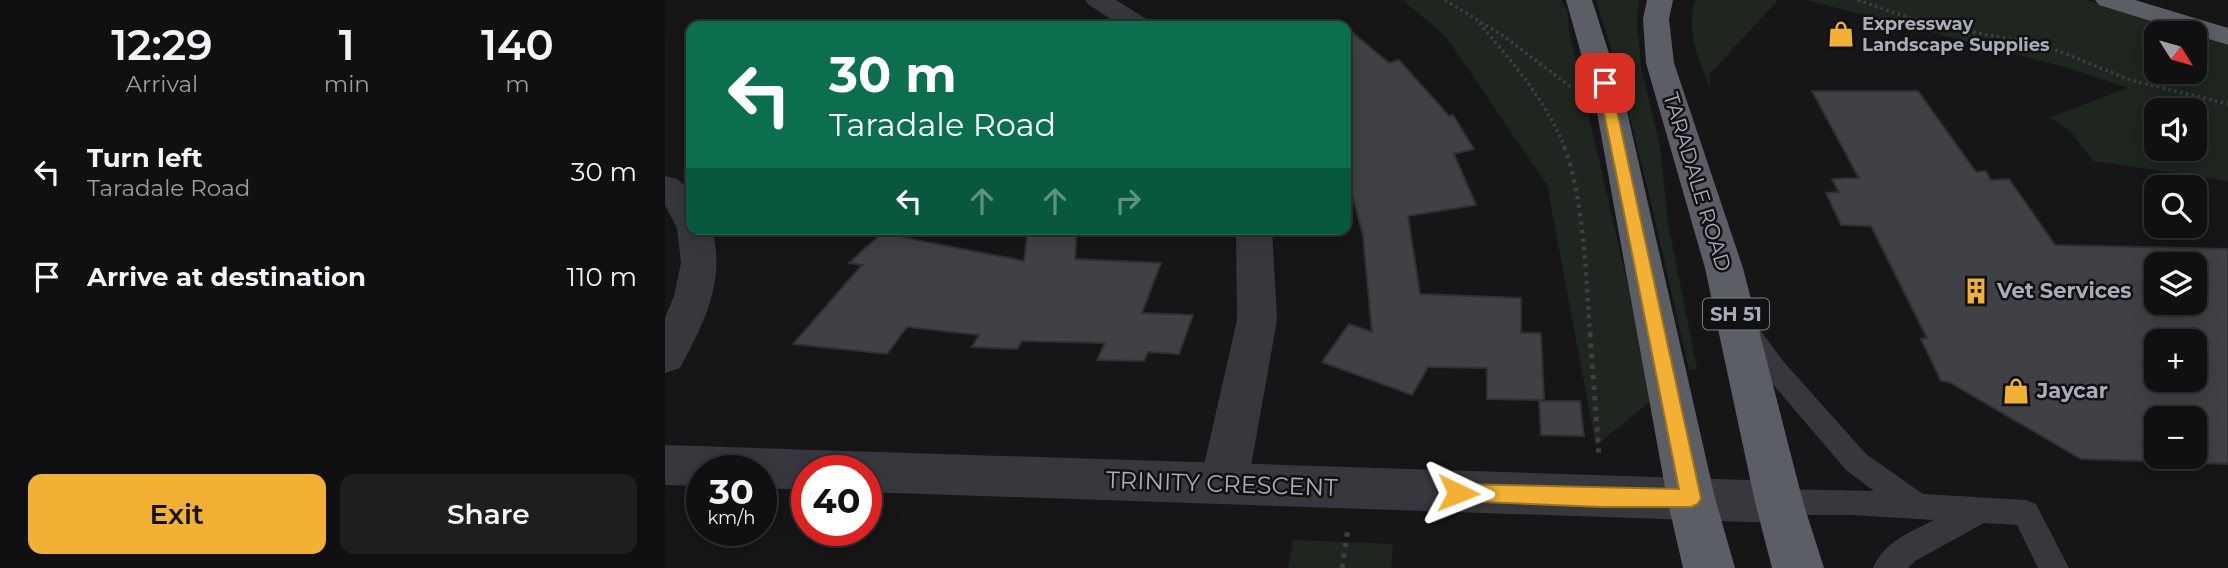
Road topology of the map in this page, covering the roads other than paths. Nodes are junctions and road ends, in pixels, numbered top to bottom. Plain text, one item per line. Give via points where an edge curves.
1 (1098, 0) edge
2 (1579, 0) edge
3 (1660, 0) edge
4 (2108, 0) edge
5 (2163, 0) edge
6 (1131, 21) edge
7 (2228, 21) edge
8 (2228, 37) edge
9 (665, 187) edge
10 (686, 212) edge
11 (695, 235) edge
12 (1254, 235) edge
13 (1736, 317) junction
14 (665, 356) edge
15 (665, 465) edge
16 (1224, 483) junction
17 (1691, 498) junction
18 (1779, 502) junction
19 (1919, 507) junction
20 (1981, 510) junction
21 (1709, 568) edge
22 (1798, 568) edge
23 (1888, 568) edge
24 (2054, 568) edge

1 - 6 street
2 - 17 highway via 1611,107
3 - 13 highway, TARADALE ROAD / SH 51 via 1656,19 1660,63
4 - 8 highway
5 - 7 highway
9 - 10 street
11 - 14 street via 699,262 696,293
12 - 16 street via 1257,320
13 - 18 highway, TARADALE ROAD / SH 51
13 - 19 lane via 1856,462
15 - 16 street, TRINITY CRESCENT
16 - 17 street, TRINITY CRESCENT
17 - 18 street, TRINITY CRESCENT
17 - 21 highway
18 - 19 lane
18 - 22 highway, TARADALE ROAD / SH 51
19 - 20 lane
20 - 23 lane via 1904,551
20 - 24 lane via 2026,513

